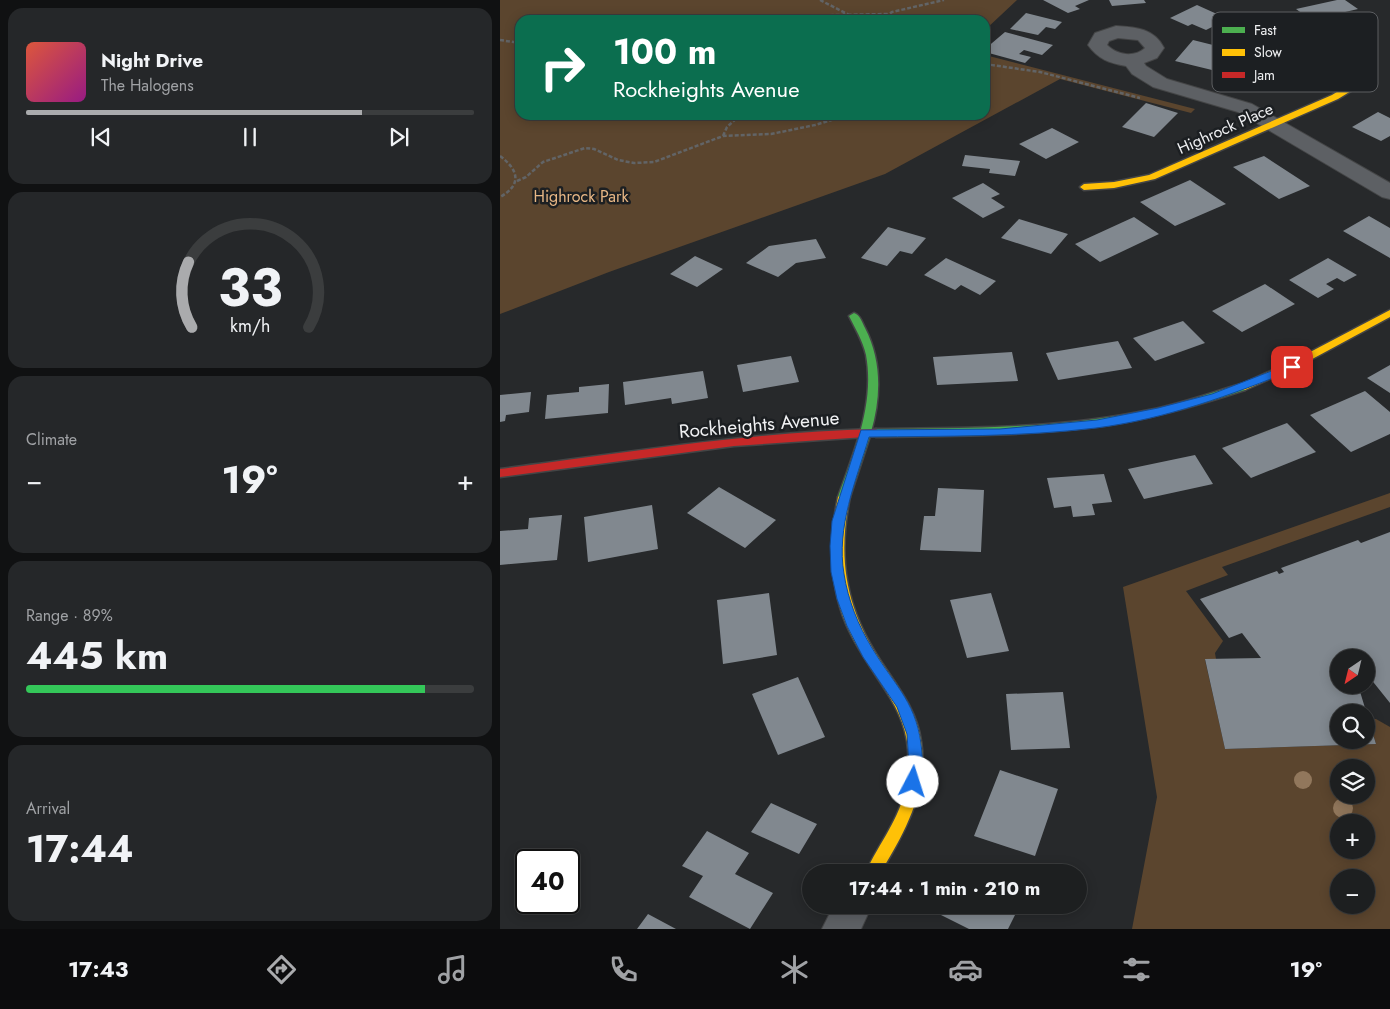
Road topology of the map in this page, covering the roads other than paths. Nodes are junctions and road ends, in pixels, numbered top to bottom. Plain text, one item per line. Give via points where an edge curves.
1 (1131, 59) dead end
2 (1343, 92) edge
3 (1274, 124) junction
4 (1084, 187) dead end
5 (1390, 192) edge
6 (1390, 313) edge
7 (854, 316) dead end
8 (865, 433) junction
9 (500, 473) edge
10 (877, 864) edge
11 (849, 914) edge
12 (841, 929) edge

1 - 3 street via 1139,70 1160,84 1232,103
2 - 3 street, Highrock Place
3 - 4 street, Highrock Place via 1152,177
3 - 5 street
6 - 8 street, Rockheights Avenue via 1268,377 1216,397 1158,412 1097,424 1033,431
7 - 8 street via 872,359 874,382
8 - 9 street, Rockheights Avenue via 761,438
8 - 10 street via 838,521 838,572 853,626 903,704 913,734 916,765 910,799
11 - 12 street

